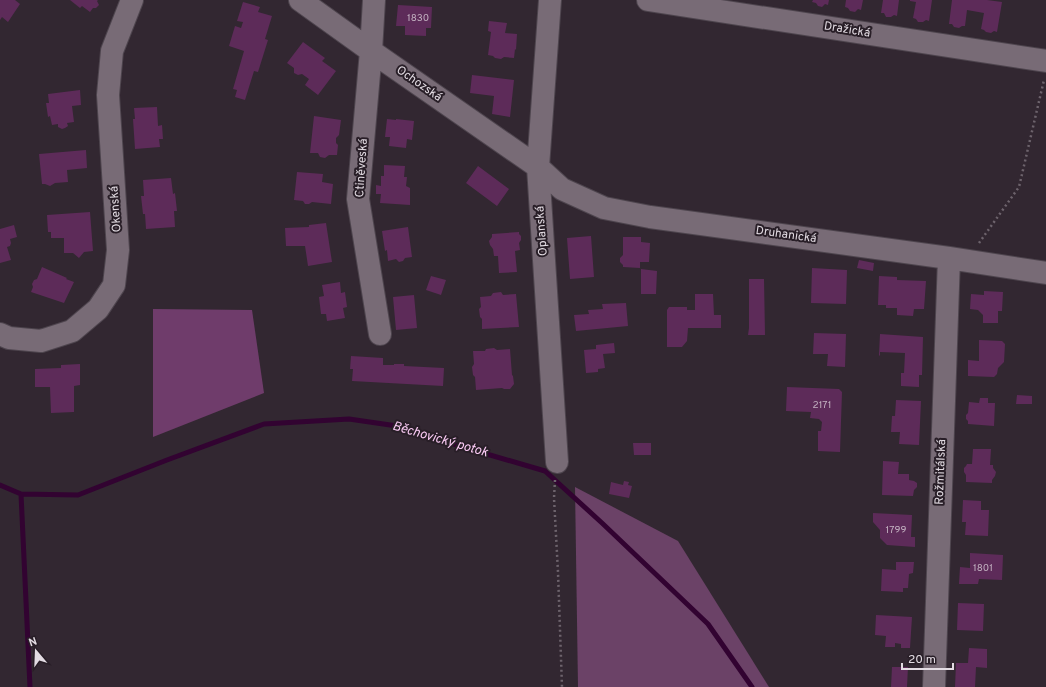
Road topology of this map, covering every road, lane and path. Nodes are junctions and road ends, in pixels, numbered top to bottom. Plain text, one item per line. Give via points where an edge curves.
1 (132, 0) edge
2 (300, 0) edge
3 (374, 0) edge
4 (550, 0) edge
5 (648, 0) edge
6 (371, 51) junction
7 (1045, 70) edge
8 (538, 167) junction
9 (958, 259) junction
10 (1046, 273) edge
11 (0, 334) edge
12 (380, 334) dead end
13 (557, 462) dead end
14 (554, 498) dead end
15 (562, 687) edge
16 (934, 687) edge

1 - 11 street, Okenská via 112,51 108,95 118,250 114,285 98,309 72,331 41,341 9,338
2 - 6 street, Ochozská
3 - 6 street, Ctiněveská
4 - 8 street, Oplanská
5 - 7 street, Dražická
6 - 8 street, Ochozská
6 - 12 street, Ctiněveská via 358,199
7 - 9 path via 1019,187
8 - 9 street, Druhanická via 562,189 604,208 650,217
8 - 13 street, Oplanská
9 - 10 street, Druhanická
9 - 16 street, Rožmitálská
14 - 15 path

